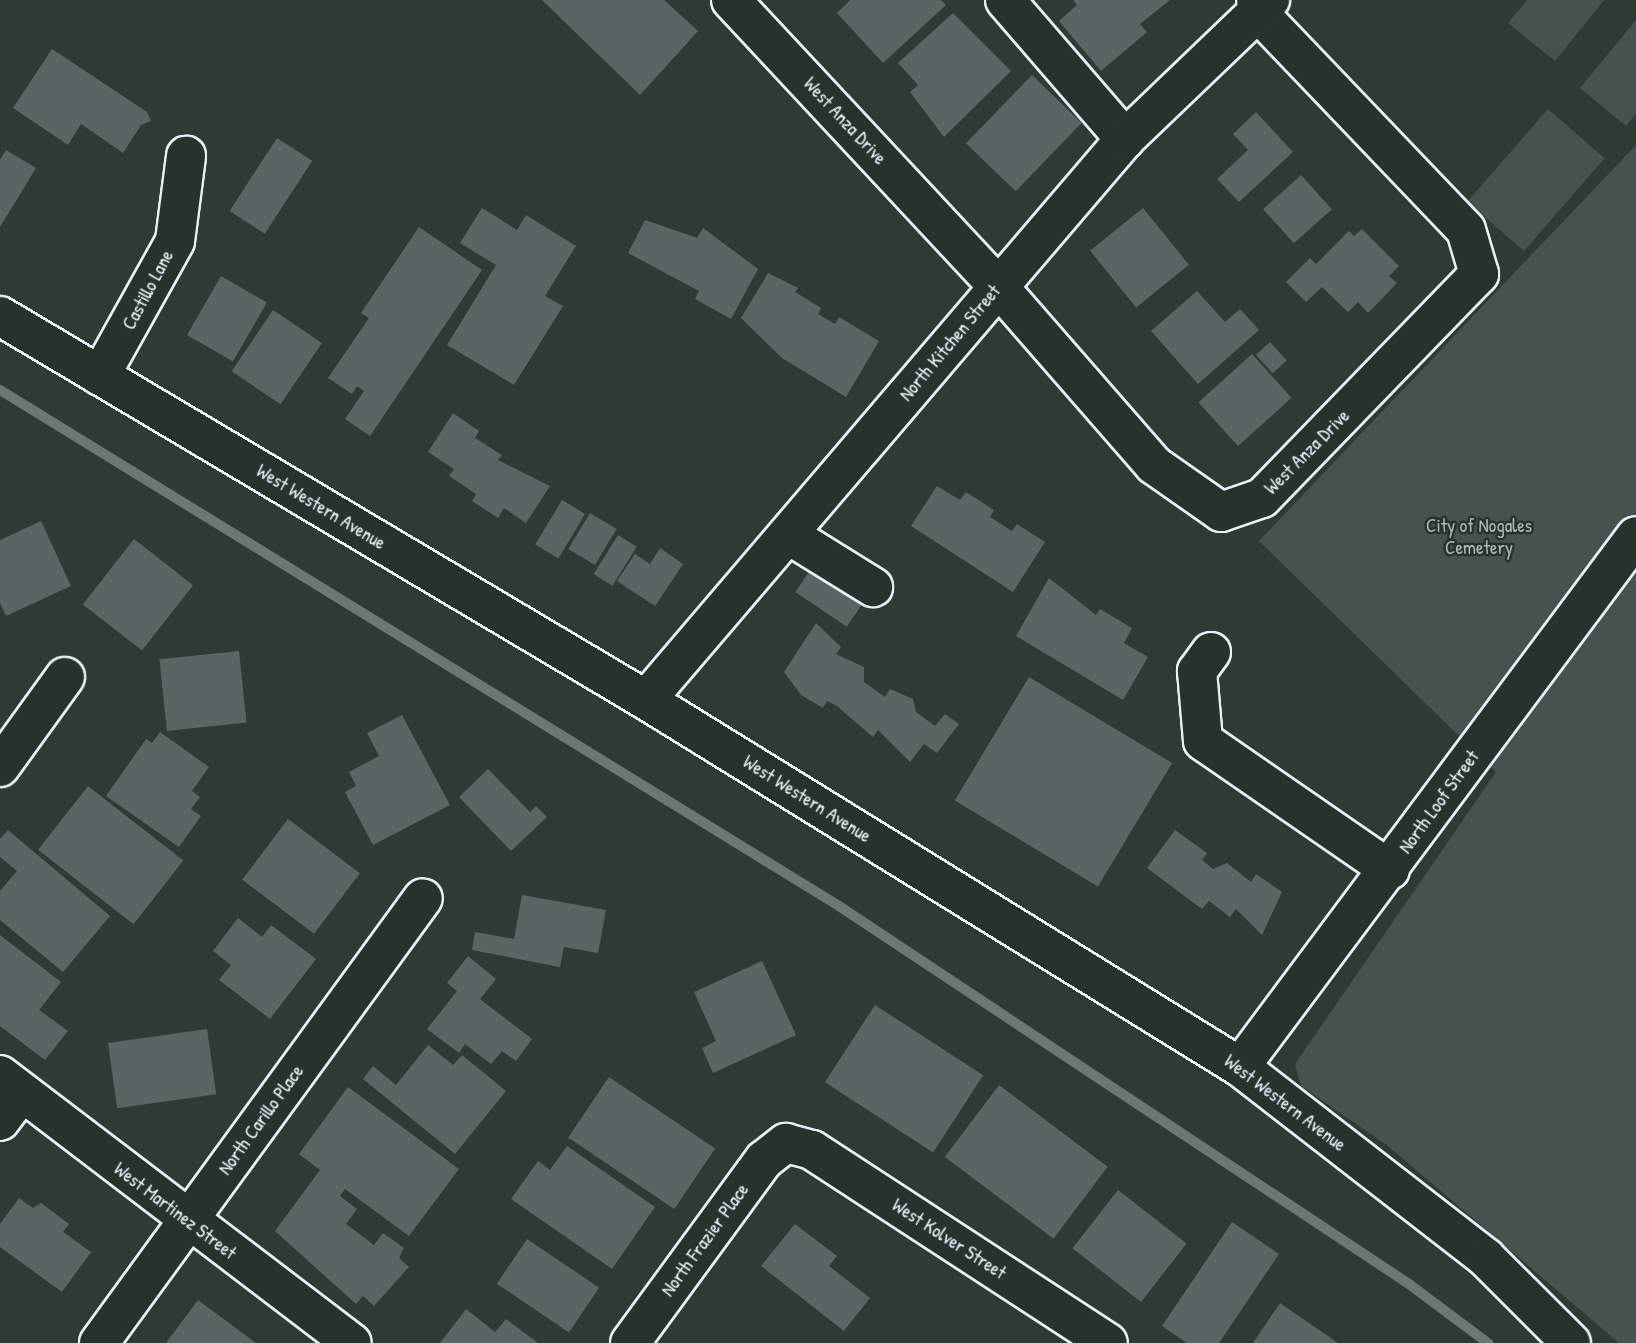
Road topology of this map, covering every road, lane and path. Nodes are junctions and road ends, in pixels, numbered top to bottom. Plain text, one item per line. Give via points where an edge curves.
1 (731, 0) edge
2 (1005, 0) edge
3 (1261, 4) edge
4 (1125, 139) junction
5 (186, 156) dead end
6 (999, 286) junction
7 (0, 316) edge
8 (100, 376) junction
9 (789, 535) junction
10 (1636, 536) edge
11 (873, 587) dead end
12 (1211, 652) dead end
13 (65, 677) dead end
14 (646, 699) junction
15 (0, 767) edge
16 (1390, 870) junction
17 (423, 898) dead end
18 (1240, 1067) junction
19 (7, 1096) edge
20 (786, 1143) joint
21 (187, 1222) junction
22 (346, 1341) edge
23 (99, 1343) edge
24 (630, 1343) edge
25 (1108, 1343) edge
26 (1571, 1343) edge

1 - 6 street, West Anza Drive
2 - 4 street
3 - 4 street, North Kitchen Street
3 - 6 street, West Anza Drive via 1466,230 1479,274 1262,498 1221,512 1154,464
4 - 6 street, North Kitchen Street
5 - 8 street, Castillo Lane via 175,240
6 - 9 street, North Kitchen Street
7 - 8 street, West Western Avenue
8 - 14 street, West Western Avenue
9 - 11 street
9 - 14 street, North Kitchen Street
10 - 16 street, North Loof Street
12 - 16 street via 1197,671 1203,741
13 - 15 street
14 - 18 street, West Western Avenue
16 - 18 street, North Loof Street
17 - 21 street, North Carillo Place
18 - 26 street, West Western Avenue via 1486,1258
19 - 21 street, West Martinez Street
20 - 24 street, North Frazier Place via 764,1160
20 - 25 street, West Kolver Street via 811,1150
21 - 22 street, West Martinez Street
21 - 23 street, North Carillo Place

